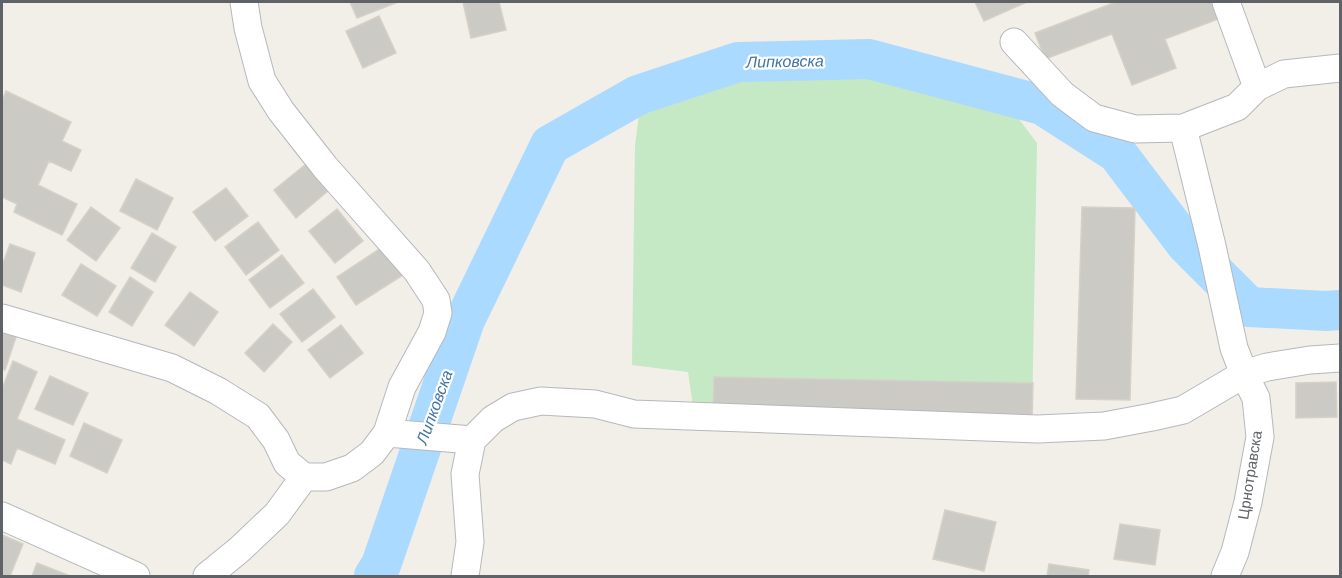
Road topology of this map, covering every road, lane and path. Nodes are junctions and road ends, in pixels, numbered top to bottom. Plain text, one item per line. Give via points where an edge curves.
1 (244, 2) edge
2 (1226, 2) edge
3 (1014, 42) dead end
4 (1341, 68) edge
5 (1257, 87) junction
6 (1182, 128) junction
7 (2, 318) edge
8 (1341, 358) edge
9 (1244, 374) junction
10 (387, 433) junction
11 (472, 440) junction
12 (304, 477) junction
13 (2, 516) edge
14 (136, 576) edge
15 (207, 576) edge
16 (465, 576) edge
17 (1225, 576) edge

1 - 10 street via 262,81 281,111 417,272 436,300 438,313 432,332 402,387
2 - 5 street
3 - 6 street via 1062,94 1094,118 1135,129
4 - 5 street via 1284,74
5 - 6 street via 1237,107
6 - 9 street, Црнотравска via 1234,348
7 - 12 street via 172,368 218,391 258,416 288,463
8 - 9 street via 1267,367
9 - 11 street via 1183,410 1104,426 1038,429 634,414 595,404 541,401 513,407 493,419
9 - 17 street, Црнотравска via 1256,398 1260,437 1248,502
10 - 11 street
10 - 12 street via 372,453 352,468 326,477
11 - 16 street via 465,474 470,542
12 - 15 street via 277,514
13 - 14 street

